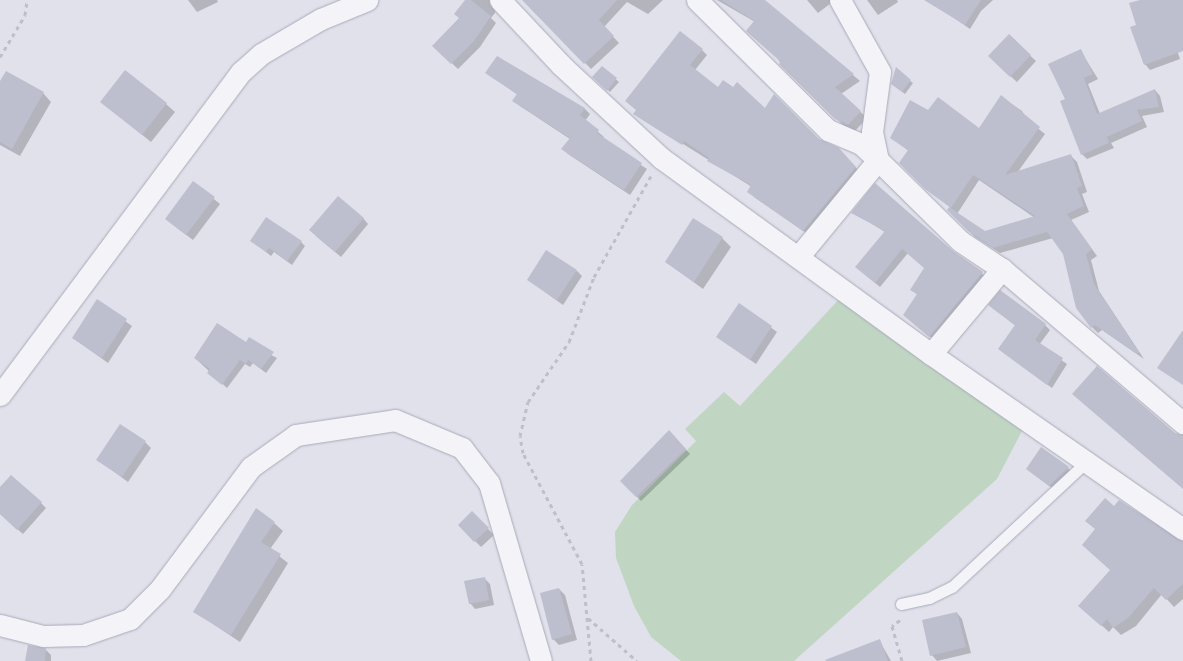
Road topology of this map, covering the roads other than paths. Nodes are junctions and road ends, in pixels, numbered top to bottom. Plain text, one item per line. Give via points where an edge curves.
1 (367, 0) edge
2 (500, 0) edge
3 (697, 0) edge
4 (840, 0) edge
5 (878, 160) junction
6 (798, 257) junction
7 (1002, 269) junction
8 (931, 354) junction
9 (0, 395) edge
10 (1183, 423) edge
11 (1086, 462) junction
12 (1183, 529) edge
13 (901, 604) dead end
14 (0, 625) edge
15 (541, 661) edge

1 - 9 street via 321,19 260,54 241,72
2 - 6 street via 561,65 661,158
3 - 5 street via 828,130 861,144
4 - 5 street via 880,72 872,132
5 - 6 street
5 - 7 street via 960,241
6 - 8 street
7 - 8 street
7 - 10 street
8 - 11 street
11 - 12 street
11 - 13 lane via 952,588 929,598
14 - 15 street via 43,636 83,635 130,619 160,589 251,467 296,435 396,420 462,448 489,483

